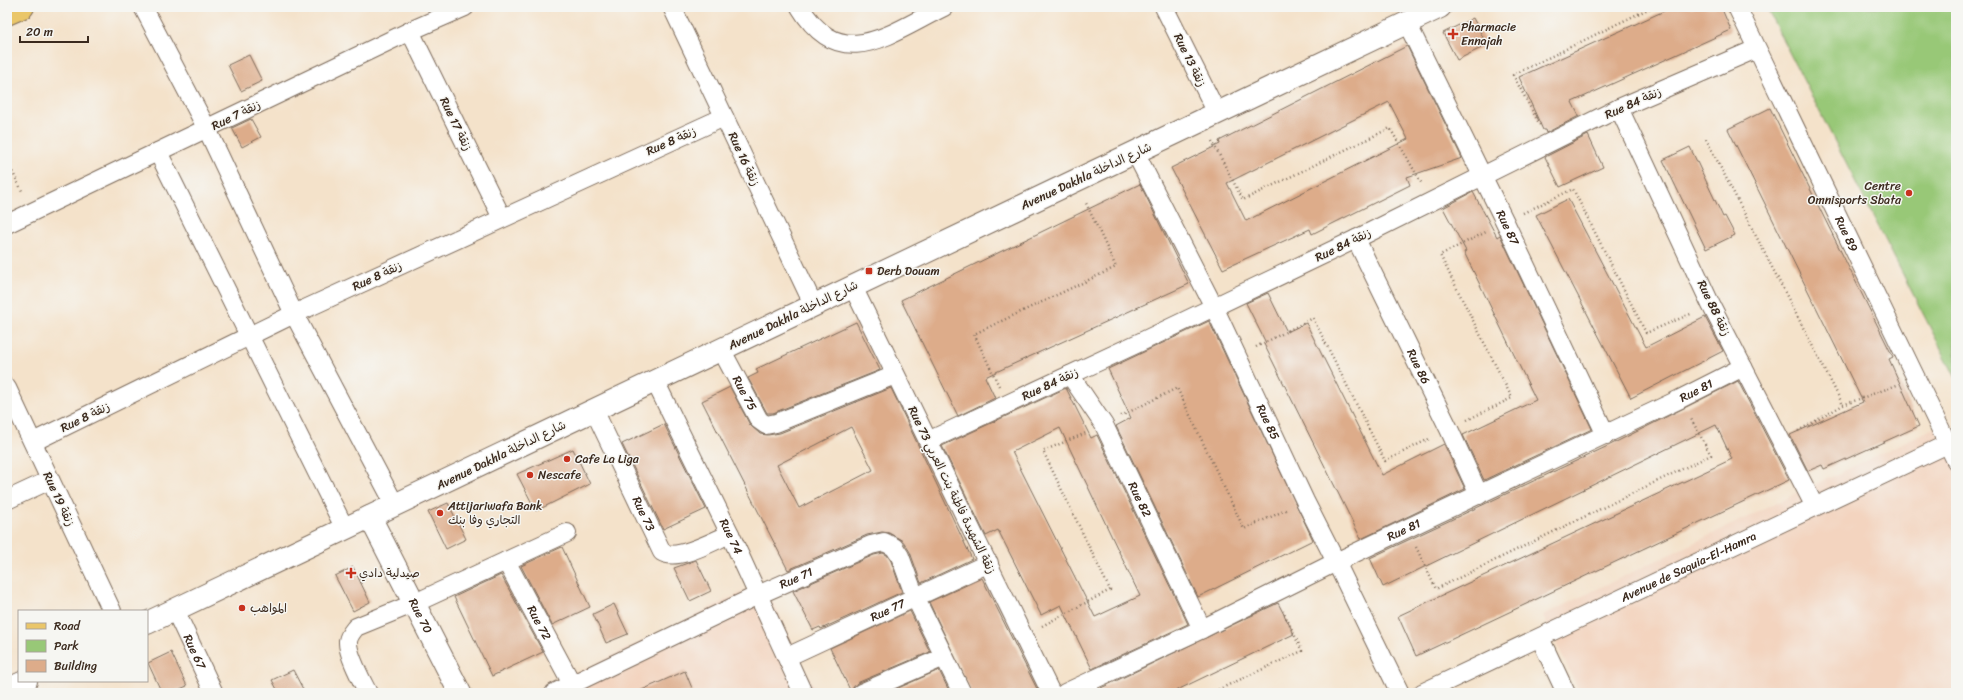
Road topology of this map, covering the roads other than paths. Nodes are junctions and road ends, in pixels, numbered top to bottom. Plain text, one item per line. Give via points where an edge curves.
1 (23, 7) edge
2 (144, 7) edge
3 (465, 7) edge
4 (944, 7) edge
5 (1164, 7) edge
6 (1440, 7) edge
7 (1737, 7) edge
8 (677, 9) edge
9 (7, 14) edge
10 (804, 14) edge
11 (1407, 23) junction
12 (410, 30) junction
13 (1756, 49) junction
14 (1619, 108) junction
15 (724, 117) junction
16 (1209, 117) junction
17 (207, 129) junction
18 (158, 152) junction
19 (1135, 152) junction
20 (1482, 175) junction
21 (502, 218) junction
22 (7, 224) edge
23 (1356, 239) junction
24 (853, 286) junction
25 (814, 306) junction
26 (1214, 307) junction
27 (294, 314) junction
28 (249, 336) junction
29 (721, 349) junction
30 (1743, 367) junction
31 (895, 375) junction
32 (1070, 375) junction
33 (655, 381) junction
34 (7, 388) edge
35 (594, 410) junction
36 (1606, 435) junction
37 (928, 441) junction
38 (32, 442) junction
39 (1952, 442) edge
40 (1956, 461) edge
41 (50, 480) junction
42 (1479, 495) junction
43 (7, 500) edge
44 (395, 505) junction
45 (1814, 505) junction
46 (370, 517) junction
47 (345, 529) junction
48 (567, 533) dead end
49 (730, 534) junction
50 (506, 560) junction
51 (1336, 562) junction
52 (988, 563) junction
53 (758, 595) junction
54 (915, 597) junction
55 (415, 603) junction
56 (112, 610) edge
57 (175, 610) junction
58 (148, 623) edge
59 (1202, 629) junction
60 (1540, 638) junction
61 (787, 657) junction
62 (944, 657) junction
63 (24, 682) edge
64 (572, 684) junction
65 (7, 690) edge
66 (362, 691) edge
67 (214, 693) edge
68 (460, 693) edge
69 (554, 693) edge
70 (803, 693) edge
71 (861, 693) edge
72 (962, 693) edge
73 (1051, 693) edge
74 (1065, 693) edge
75 (1400, 693) edge
76 (1422, 693) edge
77 (1566, 693) edge

1 - 9 main road
2 - 17 street
3 - 12 street, Rue 7 زنقة
4 - 10 street via 877,40 858,45 841,44 824,36
5 - 16 street, Rue 13 زنقة
6 - 11 street, Avenue Dakhla شارع الداخلة
7 - 13 street, Rue 89
8 - 15 street, Rue 16 زنقة
11 - 16 street, Avenue Dakhla شارع الداخلة
11 - 20 street, Rue 87
12 - 17 street, Rue 7 زنقة
12 - 21 street, Rue 17 زنقة
13 - 14 street, Rue 84 زنقة
13 - 39 street, Rue 89 via 1915,378
14 - 20 street, Rue 84 زنقة
14 - 30 street, Rue 88 زنقة
15 - 21 street, Rue 8 زنقة
15 - 25 street, Rue 16 زنقة
16 - 19 street, Avenue Dakhla شارع الداخلة
17 - 18 street, Rue 7 زنقة
17 - 27 street
18 - 22 street, Rue 7 زنقة
18 - 28 street
19 - 24 street, Avenue Dakhla شارع الداخلة
19 - 26 street, Rue 85
20 - 23 street, Rue 84 زنقة
20 - 36 street, Rue 87
21 - 27 street, Rue 8 زنقة
23 - 26 street, Rue 84 زنقة
23 - 42 street, Rue 86
24 - 25 street, Avenue Dakhla شارع الداخلة
24 - 31 street, Rue 73 زنقة الشهيدة فاطنة بنت العربي
25 - 29 street, Avenue Dakhla شارع الداخلة
26 - 32 street, Rue 84 زنقة
26 - 51 street, Rue 85
27 - 28 street, Rue 8 زنقة
27 - 44 street
28 - 38 street, Rue 8 زنقة
28 - 47 street
29 - 31 street, Rue 75 via 759,420 766,425
29 - 33 street, Avenue Dakhla شارع الداخلة
30 - 36 street, Rue 81
30 - 45 street, Rue 88 زنقة
31 - 37 street, Rue 73 زنقة الشهيدة فاطنة بنت العربي
32 - 37 street, Rue 84 زنقة
32 - 59 street, Rue 82 via 1104,425
33 - 35 street, Avenue Dakhla شارع الداخلة
33 - 49 street, Rue 74
34 - 38 street, Rue 19 زنقة
35 - 44 street, Avenue Dakhla شارع الداخلة
35 - 49 street, Rue 73 via 662,552 668,556 678,556
36 - 42 street, Rue 81
37 - 52 street, Rue 73 زنقة الشهيدة فاطنة بنت العربي
38 - 41 street, Rue 19 زنقة
39 - 40 street, Rue 89
39 - 45 street, Avenue de Saquia-El-Hamra
41 - 43 street
41 - 56 street, Rue 19 زنقة
42 - 51 street, Rue 81
44 - 46 street, Avenue Dakhla شارع الداخلة
45 - 60 street, Avenue de Saquia-El-Hamra
46 - 47 street, Avenue Dakhla شارع الداخلة
46 - 55 street, Rue 70
47 - 57 street, Avenue Dakhla شارع الداخلة
48 - 50 street
49 - 53 street, Rue 74
50 - 55 street
50 - 64 street, Rue 72
51 - 59 street, Rue 81
51 - 75 street, Rue 85
52 - 54 street, Rue 77
52 - 73 street, Rue 73 زنقة الشهيدة فاطنة بنت العربي
53 - 54 street, Rue 71 via 871,545 884,542 894,547 900,556
53 - 61 street, Rue 74
53 - 64 street, Rue 71
54 - 61 street, Rue 77
54 - 62 street, Rue 71
55 - 66 street via 356,628 350,633 348,642
55 - 68 street, Rue 70
57 - 58 street, Avenue Dakhla شارع الداخلة
57 - 67 street, Rue 67
59 - 74 street, Rue 81
60 - 76 street, Avenue de Saquia-El-Hamra
60 - 77 street
61 - 70 street, Rue 74
62 - 71 street
62 - 72 street, Rue 71
63 - 65 street
64 - 69 street, Rue 71

